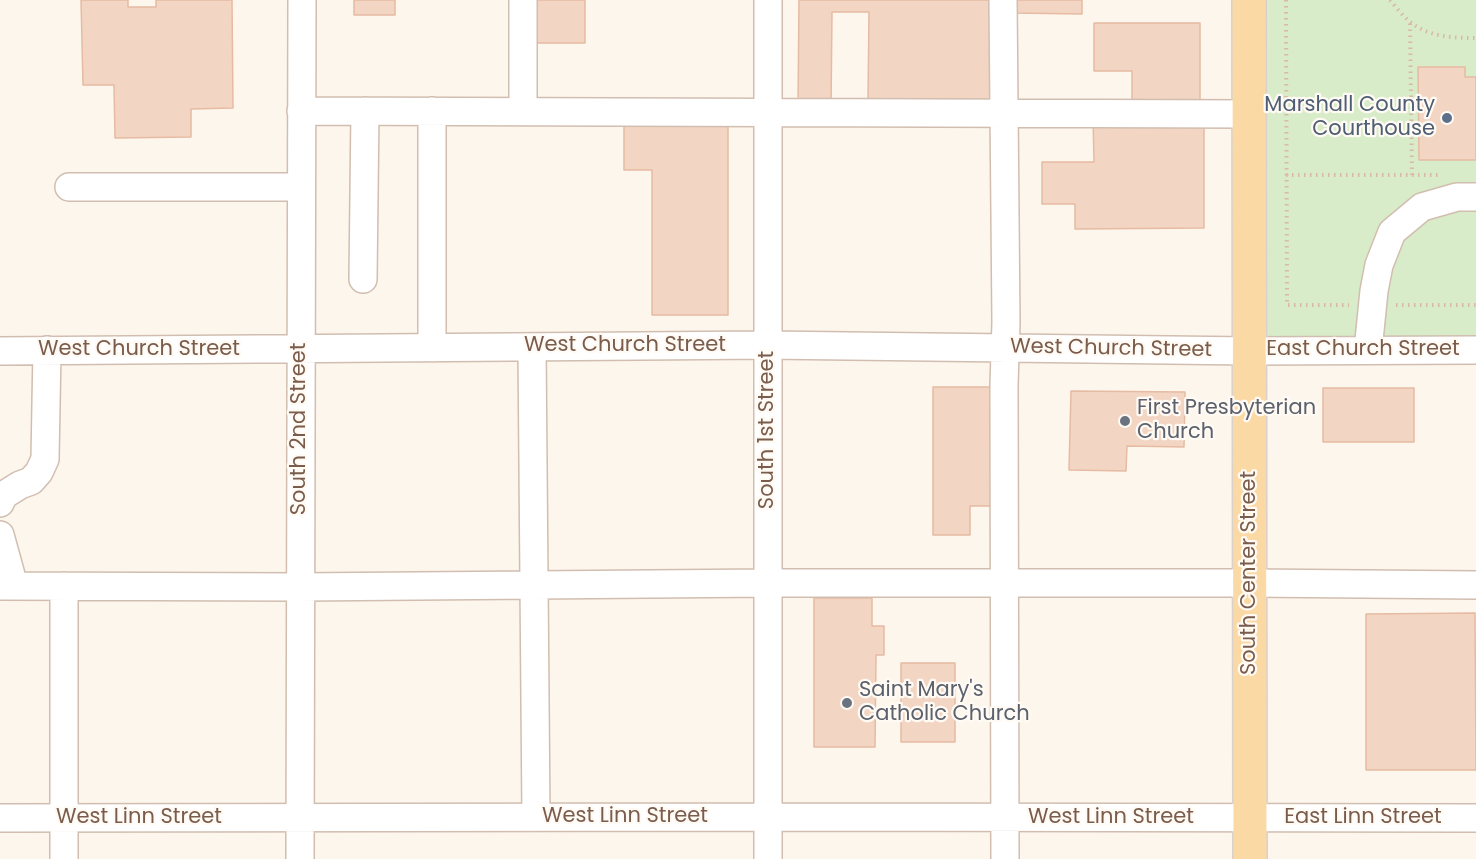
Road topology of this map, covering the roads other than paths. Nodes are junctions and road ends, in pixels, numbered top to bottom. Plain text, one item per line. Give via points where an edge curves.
1 (302, 0) edge
2 (523, 0) edge
3 (768, 0) edge
4 (1003, 0) edge
5 (1249, 0) edge
6 (301, 111) junction
7 (365, 111) junction
8 (432, 111) junction
9 (524, 111) junction
10 (768, 112) junction
11 (1004, 113) junction
12 (1249, 114) junction
13 (301, 186) junction
14 (69, 187) dead end
15 (1476, 197) edge
16 (363, 279) dead end
17 (768, 345) junction
18 (532, 347) junction
19 (432, 348) junction
20 (1006, 348) junction
21 (300, 349) junction
22 (47, 350) junction
23 (1368, 350) junction
24 (1476, 350) edge
25 (0, 351) edge
26 (1249, 351) junction
27 (0, 503) edge
28 (0, 535) edge
29 (768, 583) junction
30 (1006, 583) junction
31 (1250, 583) junction
32 (534, 585) junction
33 (1476, 585) edge
34 (7, 586) edge
35 (64, 586) junction
36 (300, 587) junction
37 (536, 817) junction
38 (768, 817) junction
39 (0, 818) edge
40 (64, 818) junction
41 (300, 818) junction
42 (1005, 818) junction
43 (1250, 818) junction
44 (1476, 818) edge
45 (64, 859) edge
46 (300, 859) edge
47 (768, 859) edge
48 (1005, 859) edge
49 (1250, 859) edge

1 - 6 street, South 2nd Street
2 - 9 street
3 - 10 street, South 1st Street
4 - 11 street
5 - 12 main road, South Center Street
6 - 7 street
6 - 13 street, South 2nd Street
7 - 8 street
7 - 16 street
8 - 9 street
8 - 19 street
9 - 10 street
10 - 11 street
10 - 17 street, South 1st Street
11 - 12 street
11 - 20 street
12 - 26 main road, South Center Street
13 - 14 street
13 - 21 street, South 2nd Street
15 - 23 street via 1457,197 1422,207 1392,232 1379,266
17 - 18 street, West Church Street
17 - 20 street, West Church Street
17 - 29 street, South 1st Street
18 - 19 street, West Church Street
18 - 32 street
19 - 21 street, West Church Street
20 - 26 street, West Church Street
20 - 30 street
21 - 22 street, West Church Street
21 - 36 street, South 2nd Street
22 - 25 street, West Church Street
22 - 27 street via 45,459 31,481 3,495
23 - 24 street, East Church Street
23 - 26 street, East Church Street
26 - 31 main road, South Center Street
28 - 34 street
29 - 30 street
29 - 32 street
29 - 38 street, South 1st Street
30 - 31 street
30 - 42 street
31 - 33 street
31 - 43 main road, South Center Street
32 - 36 street
32 - 37 street
34 - 35 street
35 - 36 street
35 - 40 street
36 - 41 street, South 2nd Street
37 - 38 street, West Linn Street
37 - 41 street, West Linn Street
38 - 42 street, West Linn Street
38 - 47 street, South 1st Street
39 - 40 street, West Linn Street
40 - 41 street, West Linn Street
40 - 45 street
41 - 46 street, South 2nd Street
42 - 43 street, West Linn Street
42 - 48 street
43 - 44 street, East Linn Street
43 - 49 main road, South Center Street

